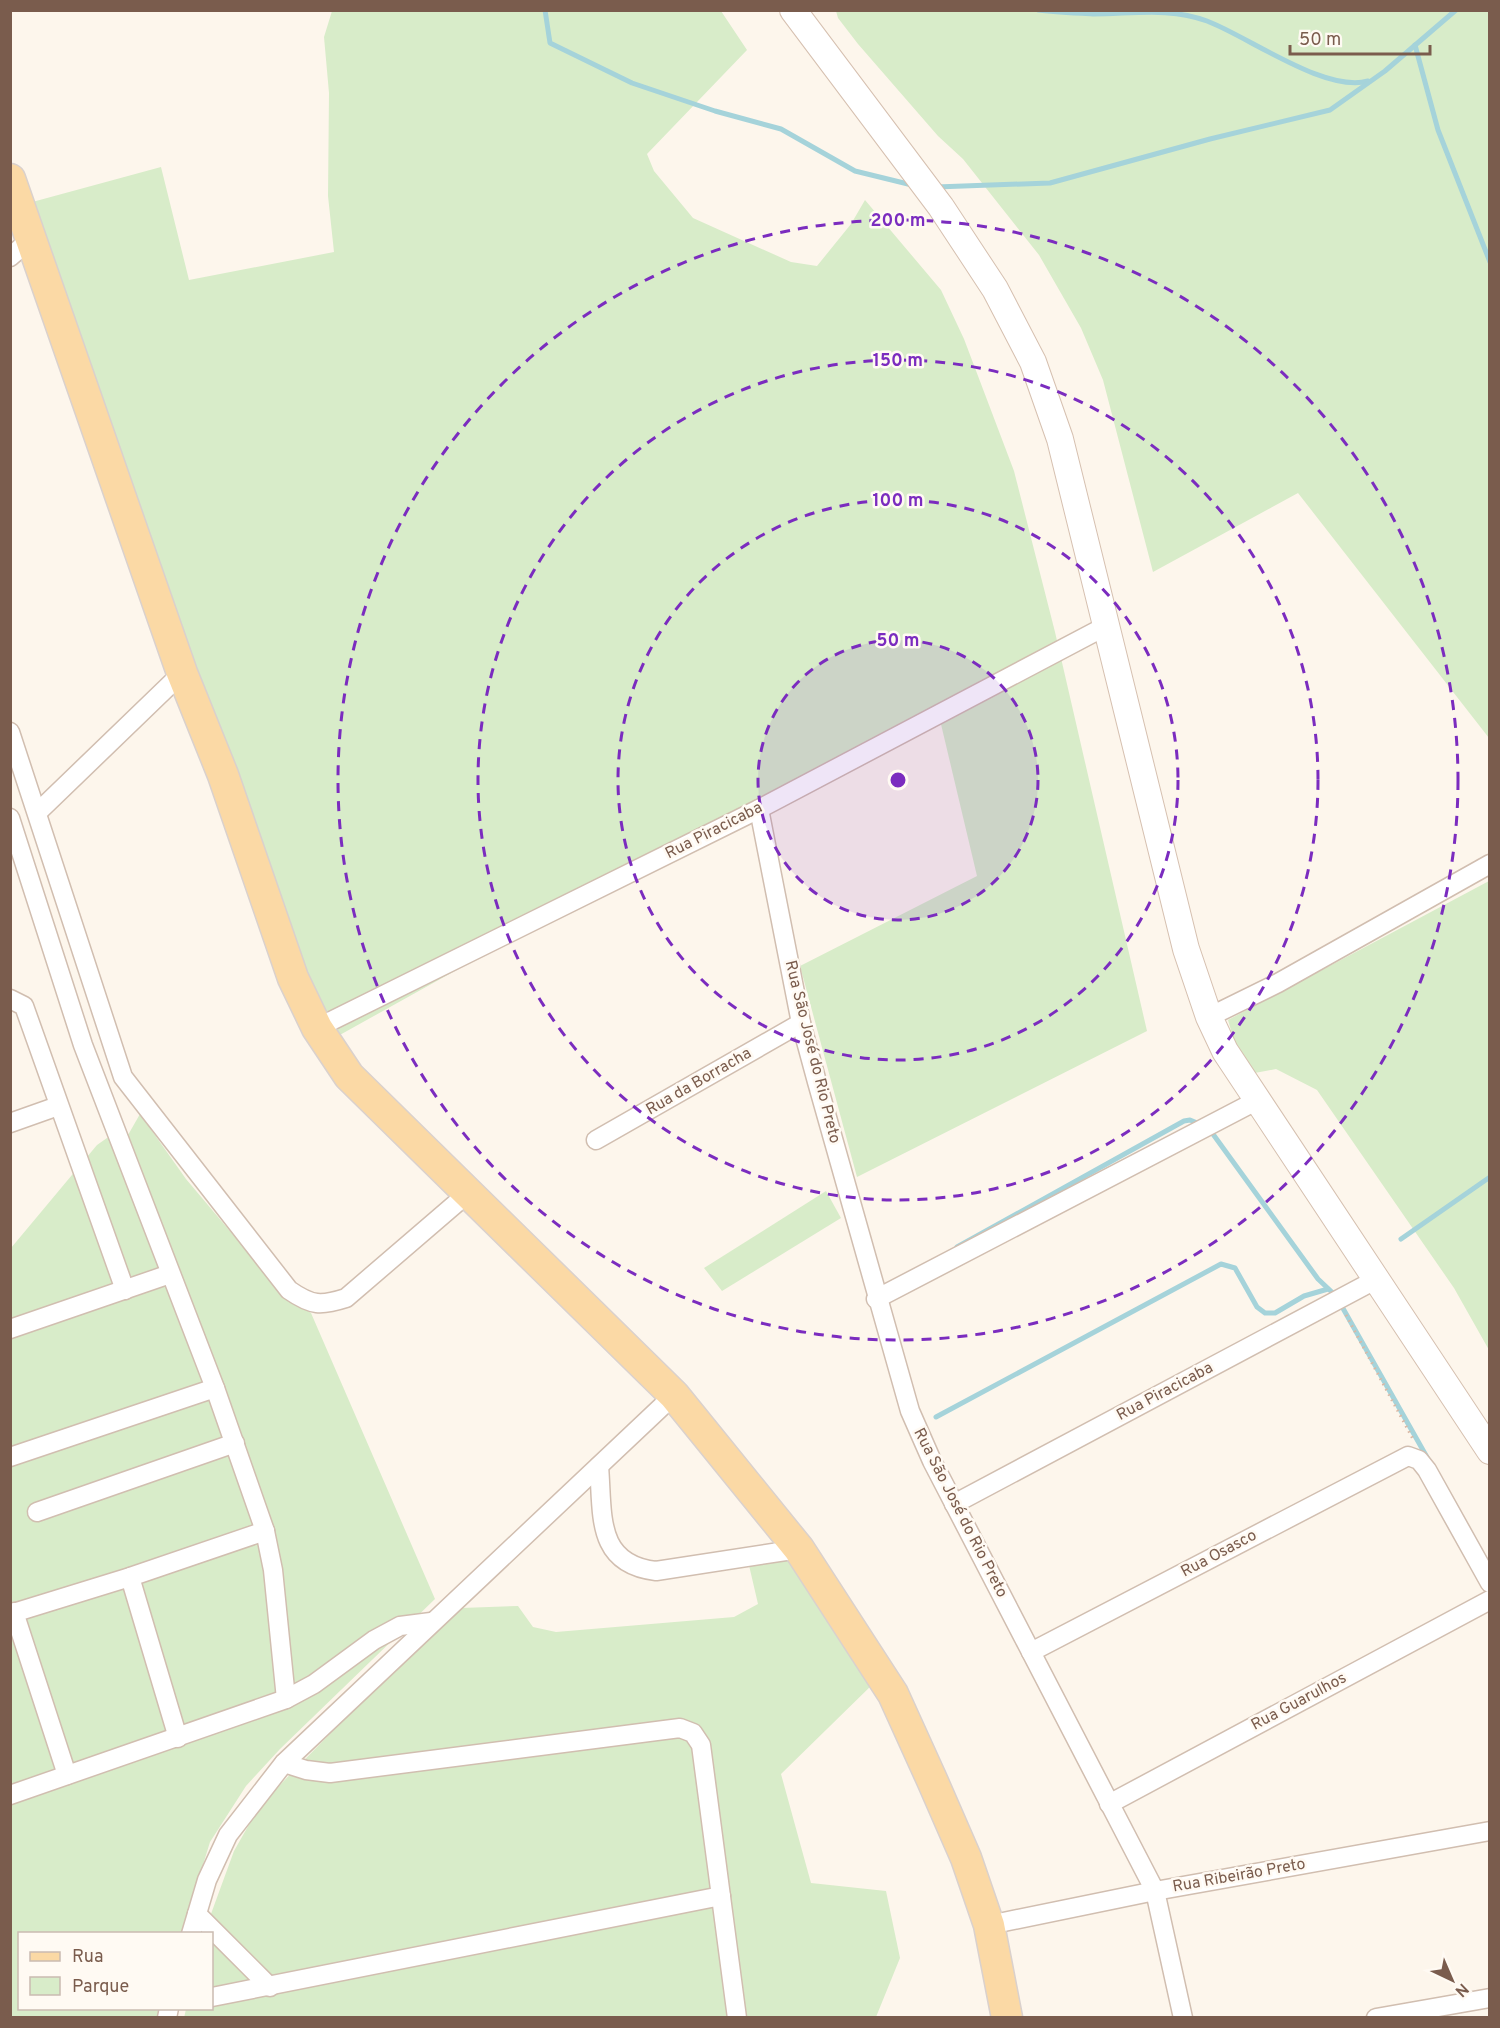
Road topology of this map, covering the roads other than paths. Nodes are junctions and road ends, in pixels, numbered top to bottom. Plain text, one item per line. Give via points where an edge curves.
1 (793, 10) edge
2 (10, 179) edge
3 (33, 237) junction
4 (10, 257) edge
5 (1106, 626) junction
6 (182, 674) junction
7 (10, 732) edge
8 (759, 809) junction
9 (38, 812) junction
10 (10, 818) edge
11 (18, 864) edge
12 (1490, 864) edge
13 (10, 999) edge
14 (1209, 1017) junction
15 (801, 1023) junction
16 (317, 1028) junction
17 (83, 1045) junction
18 (123, 1077) junction
19 (1256, 1101) junction
20 (58, 1106) junction
21 (10, 1123) edge
22 (596, 1140) dead end
23 (467, 1194) junction
24 (170, 1274) junction
25 (1375, 1280) junction
26 (125, 1290) junction
27 (876, 1299) junction
28 (10, 1329) edge
29 (215, 1388) junction
30 (674, 1395) junction
31 (235, 1443) junction
32 (1490, 1451) edge
33 (10, 1457) edge
34 (599, 1466) junction
35 (954, 1504) junction
36 (37, 1512) dead end
37 (265, 1531) junction
38 (799, 1549) junction
39 (130, 1577) junction
40 (1490, 1583) edge
41 (1490, 1600) edge
42 (12, 1613) edge
43 (431, 1622) junction
44 (1031, 1652) junction
45 (286, 1699) junction
46 (178, 1738) junction
47 (284, 1762) junction
48 (67, 1775) junction
49 (10, 1795) edge
50 (1109, 1804) junction
51 (1490, 1832) edge
52 (1155, 1891) junction
53 (721, 1896) junction
54 (197, 1914) junction
55 (989, 1925) junction
56 (192, 1932) edge
57 (270, 1987) junction
58 (213, 1997) edge
59 (1490, 1998) edge
60 (737, 2018) edge
61 (1008, 2018) edge
62 (1183, 2018) edge
63 (1376, 2018) edge

1 - 5 main road via 947,216 995,289 1033,362 1060,439
2 - 3 main road
3 - 4 street
3 - 6 main road
5 - 8 street, Rua Piracicaba
5 - 14 main road via 1186,949
6 - 9 street
6 - 16 main road via 223,775 293,978
7 - 9 street
8 - 15 street, Rua São José do Rio Preto
8 - 16 street, Rua Piracicaba
9 - 18 street
10 - 11 street
11 - 17 street
12 - 14 street via 1278,983
13 - 20 street via 24,1006
14 - 19 main road via 1225,1052
15 - 22 street, Rua da Borracha
15 - 27 street, Rua São José do Rio Preto
16 - 23 main road via 349,1076
17 - 18 street
17 - 24 street
18 - 23 street via 289,1290 306,1302 326,1305 346,1298
19 - 25 main road
19 - 27 street
20 - 21 street
20 - 26 street
23 - 30 main road
24 - 26 street
24 - 29 street
25 - 32 main road
25 - 35 street, Rua Piracicaba
26 - 28 street
27 - 35 street, Rua São José do Rio Preto via 910,1411
29 - 31 street
29 - 33 street
30 - 34 street
30 - 38 main road
31 - 36 street
31 - 37 street
34 - 38 street via 605,1536 622,1560 636,1569 656,1571
34 - 43 street
35 - 44 street, Rua São José do Rio Preto
37 - 39 street
37 - 45 street via 273,1570
38 - 55 main road via 893,1694 966,1858
39 - 42 street
39 - 46 street
40 - 44 street, Rua Osasco via 1427,1470 1419,1460 1407,1456
41 - 50 street, Rua Guarulhos
42 - 48 street
43 - 45 street via 400,1626
43 - 47 street
44 - 50 street, Rua São José do Rio Preto
45 - 46 street
46 - 48 street
47 - 53 street via 330,1773 680,1728 693,1733 701,1745
47 - 54 street via 228,1835 207,1880
48 - 49 street
50 - 52 street, Rua São José do Rio Preto
51 - 52 street, Rua Ribeirão Preto
52 - 55 street, Rua Ribeirão Preto
52 - 62 street, Rua São José do Rio Preto
53 - 57 street
53 - 60 street
54 - 56 street
54 - 57 street
55 - 61 main road
57 - 58 street
59 - 63 street

